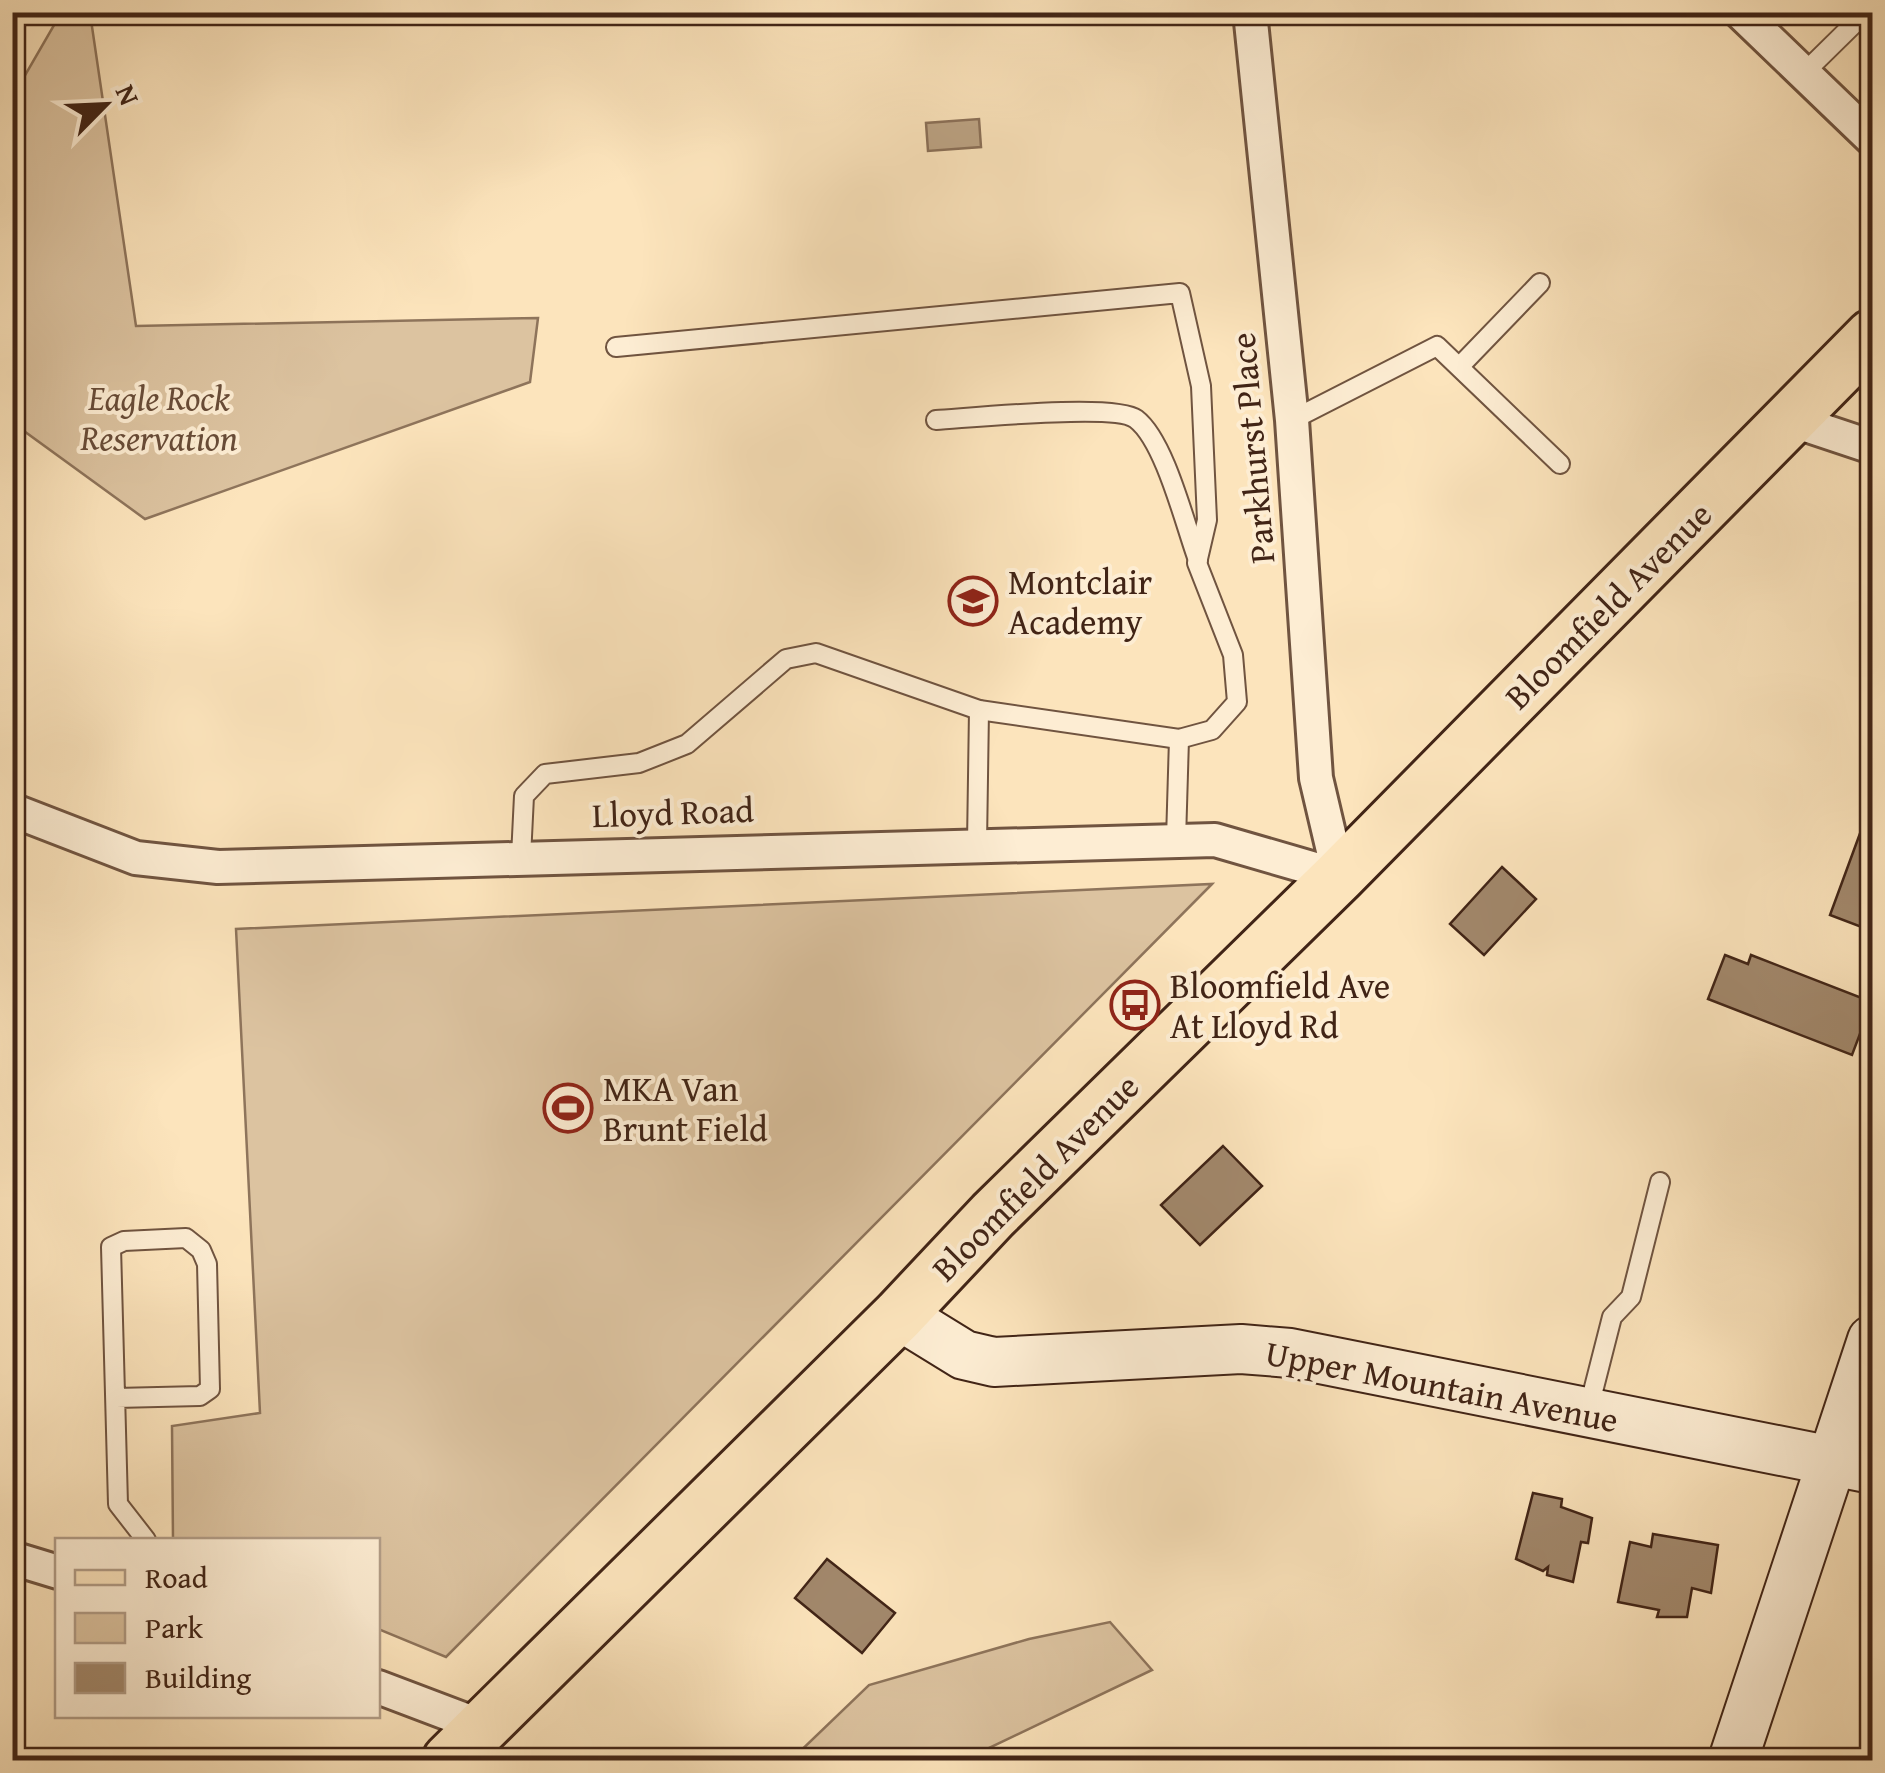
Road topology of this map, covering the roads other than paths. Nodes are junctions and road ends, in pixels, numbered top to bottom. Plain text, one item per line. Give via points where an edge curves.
1 (1250, 12) edge
2 (1740, 12) edge
3 (1866, 12) edge
4 (1806, 72) junction
5 (1872, 139) edge
6 (1540, 283) dead end
7 (1872, 336) edge
8 (616, 347) dead end
9 (1460, 366) junction
10 (936, 420) dead end
11 (1292, 420) junction
12 (1791, 420) junction
13 (1872, 447) edge
14 (1560, 464) dead end
15 (1198, 560) junction
16 (979, 710) junction
17 (1179, 739) junction
18 (12, 810) edge
19 (1176, 840) junction
20 (976, 844) junction
21 (521, 857) junction
22 (1339, 876) junction
23 (1660, 1182) dead end
24 (899, 1315) junction
25 (1872, 1340) edge
26 (116, 1398) junction
27 (1588, 1412) junction
28 (1852, 1466) edge
29 (144, 1538) edge
30 (12, 1558) edge
31 (55, 1571) edge
32 (380, 1688) edge
33 (465, 1743) edge
34 (1733, 1760) edge

1 - 11 street, Parkhurst Place
2 - 4 street
3 - 4 lane
4 - 5 street
6 - 9 lane
7 - 12 main road, Bloomfield Avenue
8 - 15 lane via 1180,292 1202,386 1207,520
9 - 11 lane via 1437,346
9 - 14 lane
10 - 15 lane via 1104,412 1134,417 1152,438
11 - 22 street, Parkhurst Place via 1316,778
12 - 13 street
12 - 22 main road, Bloomfield Avenue
15 - 17 lane via 1232,655 1237,702 1212,730
16 - 17 lane
16 - 20 lane
16 - 21 lane via 816,653 786,659 686,744 639,763 546,774 524,796
17 - 19 lane
18 - 21 street, Lloyd Road via 136,858 218,867
19 - 20 street, Lloyd Road
19 - 22 street, Lloyd Road via 1215,840
20 - 21 street, Lloyd Road
22 - 24 main road, Bloomfield Avenue
23 - 27 lane via 1631,1298 1612,1317
24 - 27 street, Upper Mountain Avenue via 964,1356 994,1362 1241,1349
24 - 33 main road, Bloomfield Avenue
25 - 28 street
26 - 26 lane via 200,1396 210,1389 207,1264 186,1238 111,1247
26 - 29 lane via 118,1504
27 - 28 street, Upper Mountain Avenue
28 - 34 street
30 - 31 street
32 - 33 street

